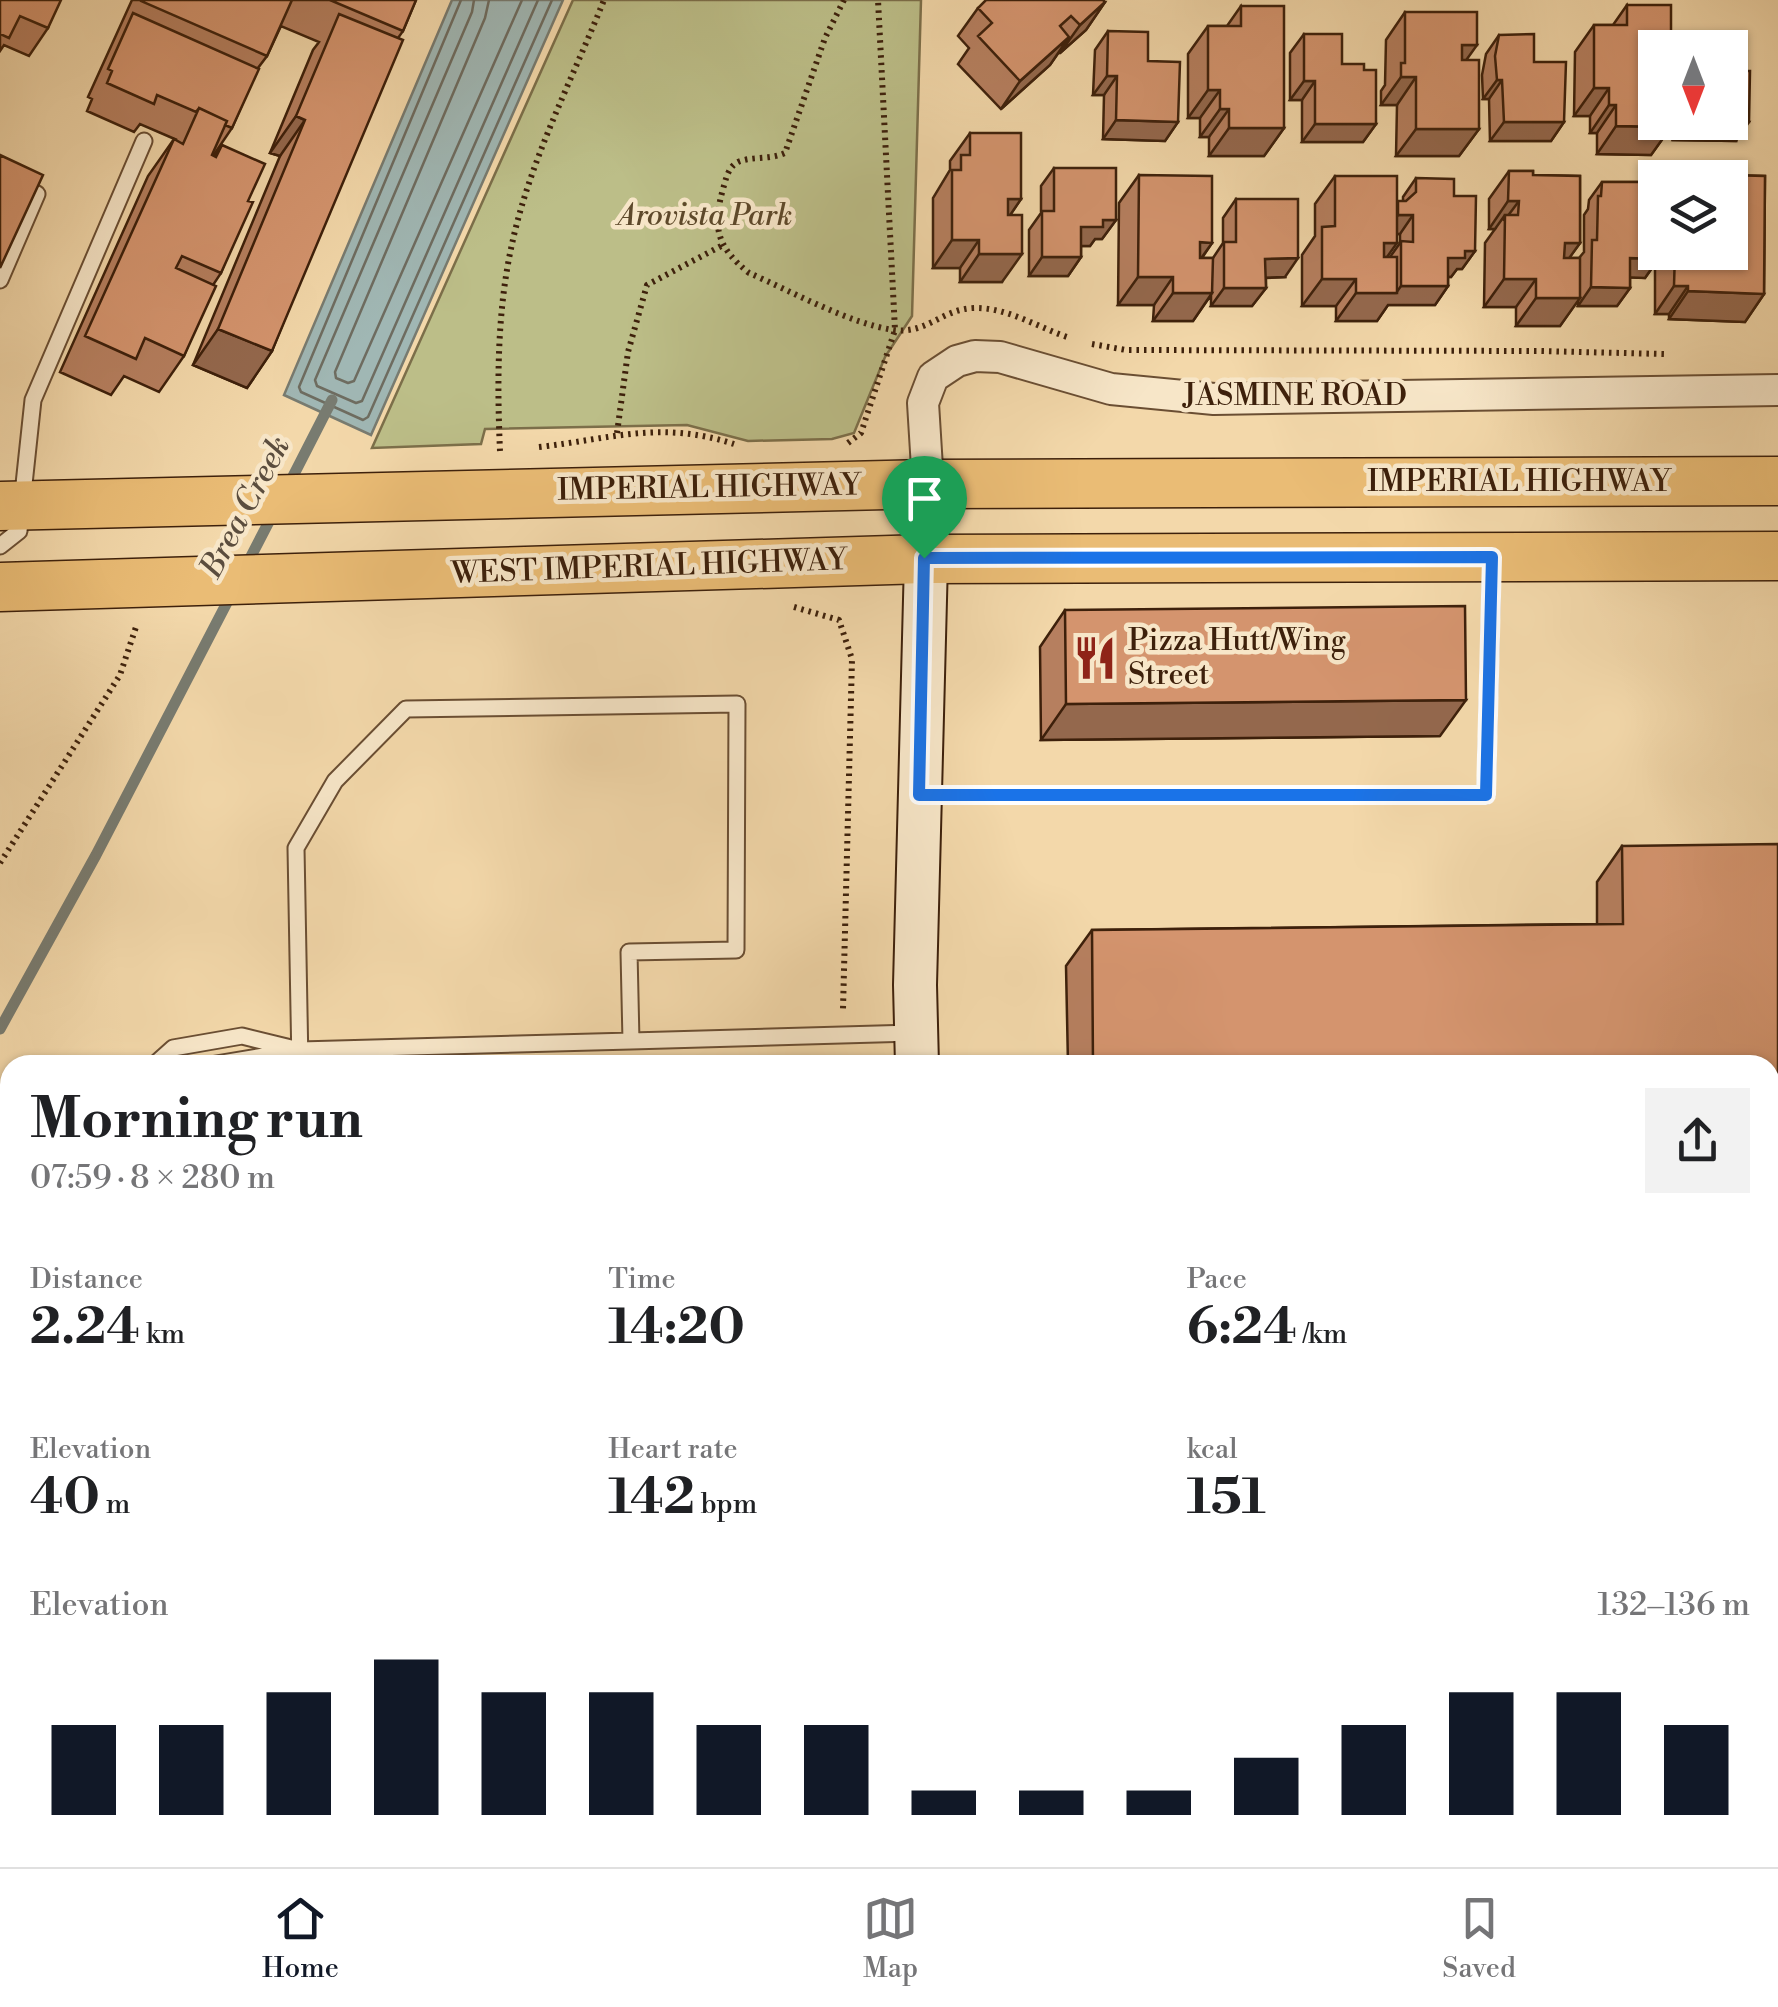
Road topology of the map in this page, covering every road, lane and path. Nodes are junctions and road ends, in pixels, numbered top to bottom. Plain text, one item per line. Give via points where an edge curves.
1 (604, 0) edge
2 (844, 0) edge
3 (878, 0) edge
4 (144, 141) dead end
5 (0, 177) edge
6 (723, 244) junction
7 (0, 280) edge
8 (895, 330) junction
9 (1678, 354) dead end
10 (1778, 390) edge
11 (617, 434) junction
12 (743, 447) dead end
13 (532, 448) dead end
14 (500, 451) dead end
15 (838, 451) dead end
16 (1778, 481) edge
17 (928, 484) junction
18 (8, 519) edge
19 (1778, 556) edge
20 (1492, 557) junction
21 (924, 558) junction
22 (0, 588) edge
23 (137, 624) dead end
24 (919, 795) junction
25 (0, 863) edge
26 (631, 1041) junction
27 (917, 1049) edge
28 (166, 1055) edge
29 (292, 1055) edge
30 (300, 1055) edge
31 (358, 1055) edge

1 - 14 path via 529,183 511,246 501,330
2 - 6 path via 785,153 731,167 716,218
3 - 8 path
4 - 18 lane via 33,400
5 - 7 lane via 37,194
6 - 8 path via 749,273
6 - 11 path via 648,285 628,352
8 - 9 path via 917,331 976,308 1126,350
8 - 15 path via 862,433
10 - 17 street, JASMINE ROAD via 1214,399 1112,390 1000,357 975,356 933,377 923,403
11 - 12 path via 667,432
11 - 13 path
16 - 17 main road, IMPERIAL HIGHWAY
17 - 18 main road, IMPERIAL HIGHWAY via 179,502
17 - 21 street
19 - 20 main road, WEST IMPERIAL HIGHWAY
20 - 21 main road, WEST IMPERIAL HIGHWAY
20 - 24 lane via 1486,795
21 - 22 main road, WEST IMPERIAL HIGHWAY
21 - 24 street
23 - 25 path via 120,675
24 - 27 street
26 - 27 lane
26 - 30 lane via 630,952 736,950 737,704 406,708 334,781 296,848
26 - 31 lane
28 - 29 lane via 242,1036

